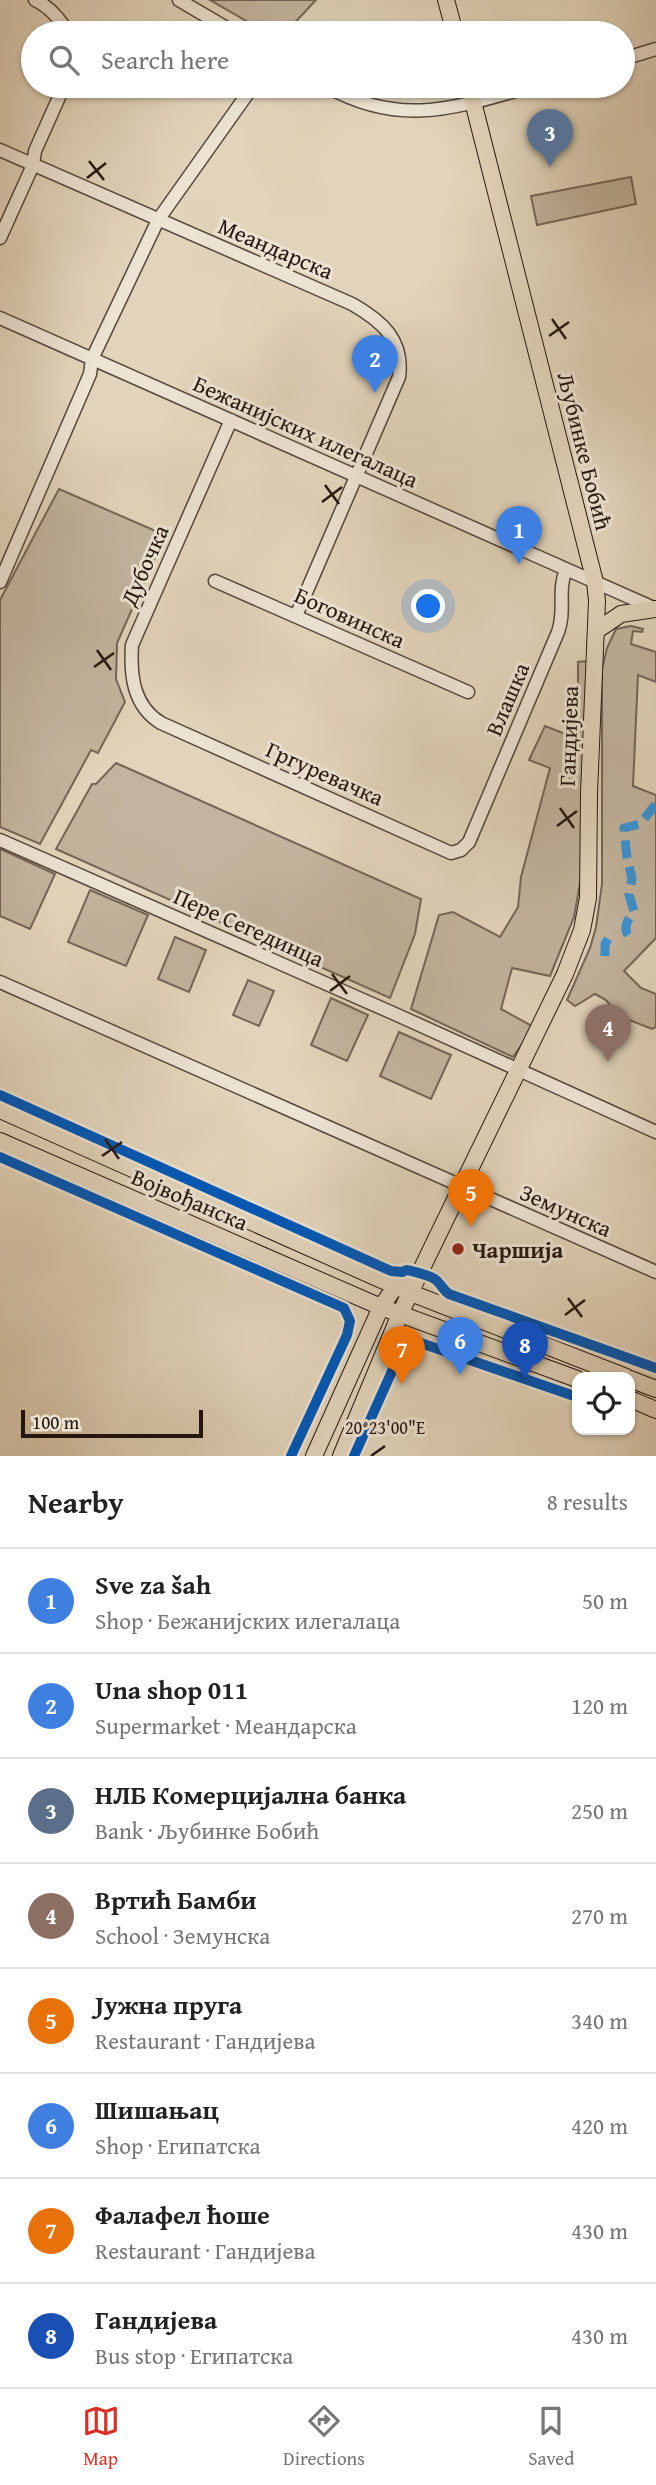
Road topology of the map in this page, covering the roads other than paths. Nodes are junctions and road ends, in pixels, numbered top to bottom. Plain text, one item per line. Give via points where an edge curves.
1 (35, 0) edge
2 (179, 0) edge
3 (446, 0) edge
4 (60, 21) edge
5 (214, 21) edge
6 (452, 21) edge
7 (656, 49) edge
8 (635, 55) edge
9 (59, 98) edge
10 (244, 98) edge
11 (355, 98) edge
12 (473, 98) edge
13 (491, 98) edge
14 (474, 103) junction
15 (0, 149) edge
16 (33, 164) junction
17 (158, 220) junction
18 (0, 239) edge
19 (0, 318) edge
20 (92, 359) junction
21 (231, 421) junction
22 (355, 475) junction
23 (566, 570) junction
24 (215, 580) dead end
25 (0, 582) edge
26 (595, 582) junction
27 (655, 609) edge
28 (296, 615) junction
29 (596, 631) junction
30 (468, 692) dead end
31 (161, 723) joint
32 (0, 840) edge
33 (469, 842) joint
34 (0, 982) edge
35 (519, 1071) junction
36 (0, 1110) edge
37 (656, 1132) edge
38 (0, 1141) edge
39 (460, 1186) junction
40 (656, 1272) edge
41 (404, 1290) junction
42 (381, 1307) junction
43 (401, 1314) junction
44 (613, 1372) edge
45 (572, 1377) edge
46 (635, 1381) edge
47 (656, 1390) edge
48 (635, 1401) edge
49 (656, 1409) edge
50 (314, 1456) edge
51 (341, 1456) edge

1 - 4 street
2 - 5 street
3 - 6 main road
7 - 8 street
9 - 16 street
10 - 17 street
11 - 14 street via 407,112
12 - 14 main road, Љубинке Бобић
13 - 14 street
14 - 26 main road, Љубинке Бобић
15 - 16 street, Меандарска
16 - 17 street, Меандарска
16 - 18 street
17 - 20 street
17 - 22 street, Меандарска via 352,304 394,340 401,362 399,377
19 - 20 street, Бежанијских илегалаца
20 - 21 street, Бежанијских илегалаца
20 - 25 street via 90,374
21 - 22 street, Бежанијских илегалаца
21 - 31 street, Дубочка via 132,645 136,693 145,711
22 - 23 street, Бежанијских илегалаца
22 - 28 street, Меандарска
23 - 26 street, Бежанијских илегалаца
23 - 33 street, Влашка via 561,580 561,624
24 - 28 street, Боговинска
26 - 27 street, Бежанијских илегалаца
26 - 29 main road, Гандијева
27 - 29 main road via 621,614
28 - 30 street, Боговинска
29 - 35 main road, Гандијева via 585,921
31 - 33 street, Гргуревачка via 451,853
32 - 35 street, Пере Сегединца
34 - 39 street
35 - 37 street
35 - 39 main road, Гандијева
36 - 41 main road, Војвођанска
38 - 42 main road, Војвођанска
39 - 40 street, Земунска
39 - 41 main road, Гандијева via 420,1274
41 - 42 main road, Гандијева
41 - 43 main road
41 - 44 main road, Војвођанска
42 - 43 main road, Војвођанска
42 - 50 main road, Гандијева
43 - 45 main road, Војвођанска
43 - 51 main road
46 - 47 main road, Војвођанска
48 - 49 main road

